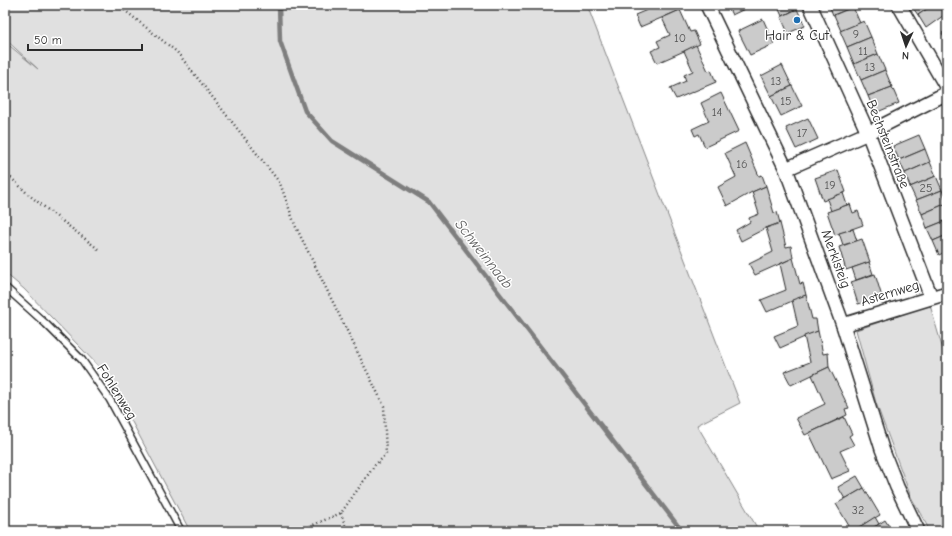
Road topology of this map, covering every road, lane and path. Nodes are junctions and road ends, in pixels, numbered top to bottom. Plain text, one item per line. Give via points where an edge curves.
1 (118, 5) edge
2 (707, 5) edge
3 (810, 5) edge
4 (899, 5) edge
5 (947, 88) edge
6 (947, 93) edge
7 (868, 133) junction
8 (786, 169) junction
9 (5, 172) edge
10 (98, 249) dead end
11 (5, 287) edge
12 (947, 293) edge
13 (931, 297) junction
14 (843, 325) junction
15 (340, 513) junction
16 (181, 531) edge
17 (300, 531) edge
18 (347, 531) edge
19 (918, 531) edge

1 - 15 path via 177,52 280,183 295,224 384,406 386,455 375,464
2 - 8 street, Merklsteig
3 - 7 street, Bechsteinstraße
4 - 5 street
6 - 7 street
7 - 8 street
7 - 13 street, Bechsteinstraße
8 - 14 street, Merklsteig
9 - 10 path via 29,195
11 - 16 lane, Fohlenweg via 82,360 110,400
12 - 13 street, Asternweg
13 - 14 street, Asternweg
14 - 19 street, Merklsteig via 882,449
15 - 17 path
15 - 18 path

